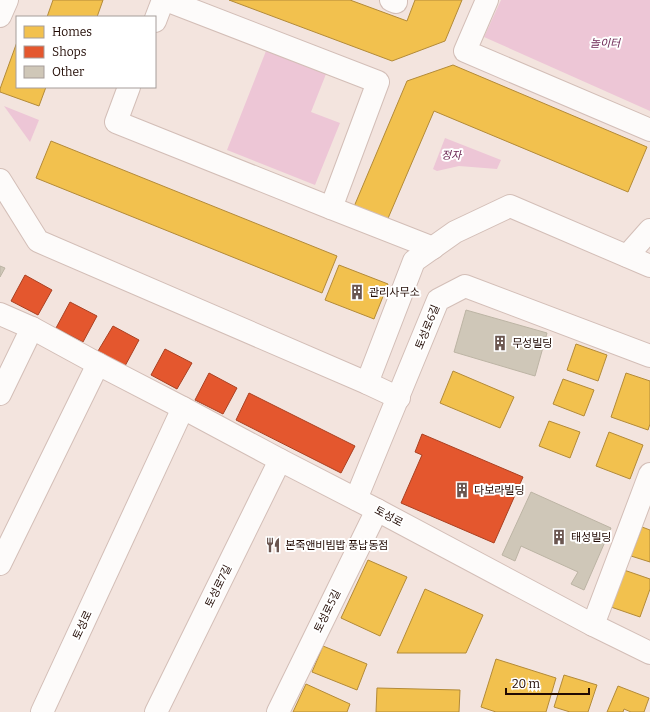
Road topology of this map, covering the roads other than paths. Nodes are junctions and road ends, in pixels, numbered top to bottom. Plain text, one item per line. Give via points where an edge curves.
1 (7, 0) edge
2 (164, 0) edge
3 (391, 0) edge
4 (396, 0) edge
5 (486, 0) edge
6 (0, 16) edge
7 (156, 19) edge
8 (129, 88) edge
9 (650, 130) edge
10 (0, 180) edge
11 (331, 208) junction
12 (650, 230) edge
13 (433, 248) junction
14 (627, 256) junction
15 (650, 266) edge
16 (0, 314) edge
17 (32, 328) junction
18 (650, 356) edge
19 (98, 364) junction
20 (367, 383) junction
21 (0, 394) edge
22 (399, 398) junction
23 (184, 408) junction
24 (280, 460) junction
25 (650, 474) edge
26 (356, 500) junction
27 (377, 510) junction
28 (0, 564) edge
29 (593, 625) junction
30 (650, 653) edge
31 (42, 712) edge
32 (156, 712) edge
33 (278, 712) edge

1 - 6 street
2 - 7 street
2 - 11 street via 378,82
3 - 4 street
5 - 9 street via 465,51
8 - 11 street via 116,122
10 - 20 street via 38,240
11 - 13 street
12 - 14 street
13 - 14 street via 455,232 510,206
13 - 20 street via 414,261
14 - 15 street
16 - 17 street, 토성로
17 - 19 street, 토성로
17 - 21 street
18 - 22 street, 토성로6길 via 465,286 438,300
19 - 23 street, 토성로
19 - 28 street
20 - 22 street
22 - 26 street, 토성로6길
23 - 24 street, 토성로
23 - 31 street, 토성로
24 - 26 street, 토성로
24 - 32 street, 토성로7길
25 - 29 street
26 - 27 street, 토성로
27 - 29 street, 토성로
27 - 33 street, 토성로5길
29 - 30 street, 토성로

